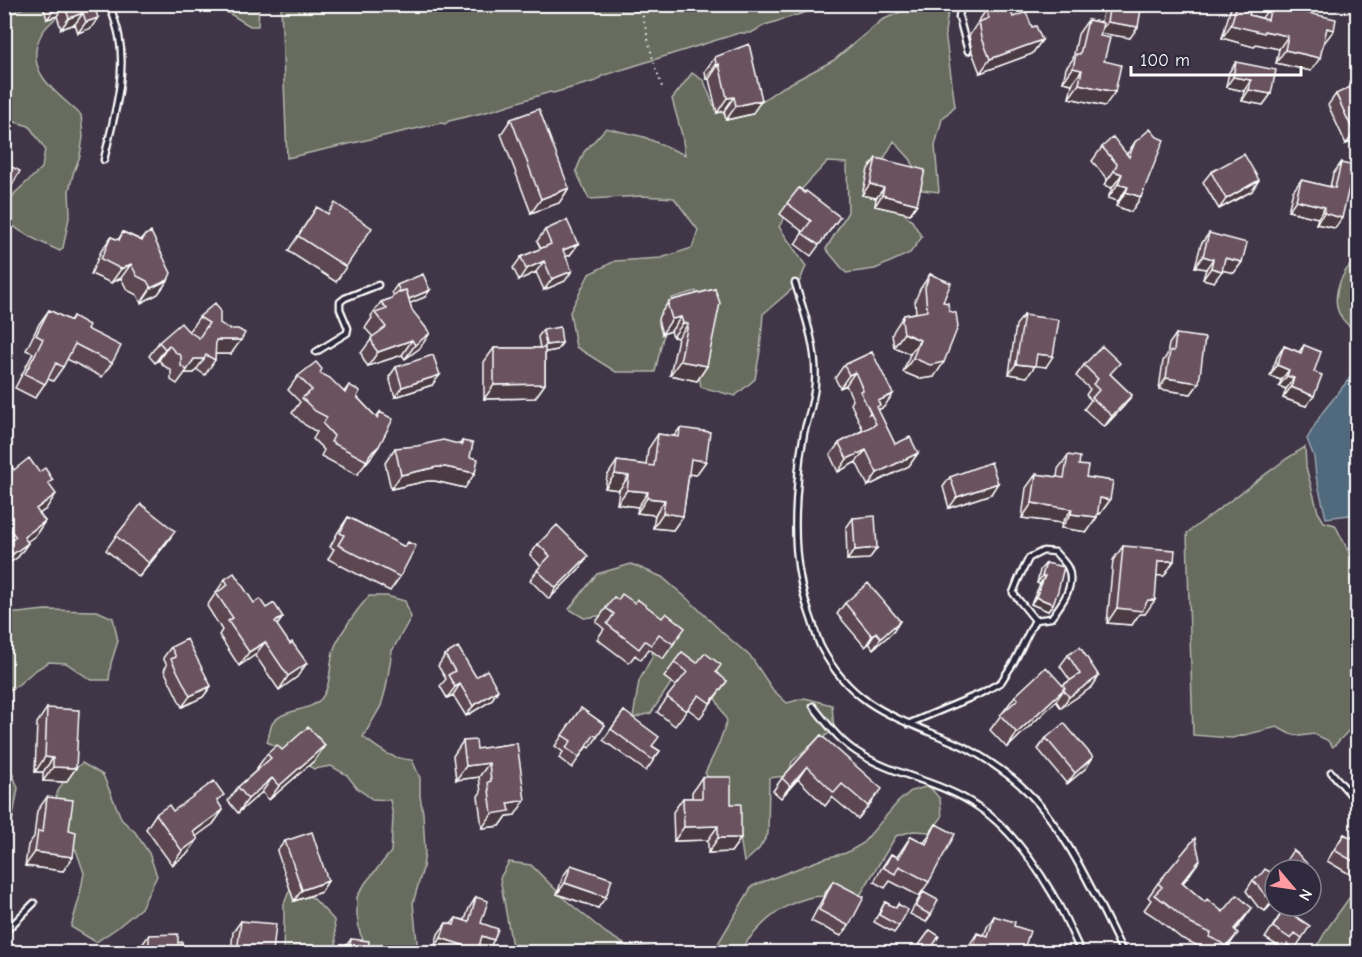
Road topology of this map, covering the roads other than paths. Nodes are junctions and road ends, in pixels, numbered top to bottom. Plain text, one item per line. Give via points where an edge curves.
1 (109, 4) edge
2 (961, 4) edge
3 (968, 51) dead end
4 (104, 160) dead end
5 (795, 283) dead end
6 (378, 285) dead end
7 (316, 352) dead end
8 (1035, 620) junction
9 (813, 706) dead end
10 (908, 724) junction
11 (1331, 772) dead end
12 (1358, 803) edge
13 (34, 903) dead end
14 (4, 933) edge
15 (1081, 952) edge
16 (1123, 952) edge

1 - 4 lane via 119,34 122,61
2 - 3 lane via 959,17
5 - 10 lane via 815,359 815,384 795,504 796,562 805,603 820,645 833,667 868,703
6 - 7 lane via 340,302 347,333
8 - 8 lane via 1013,593 1029,558 1042,551 1055,552 1068,568 1071,582 1051,618
8 - 10 lane via 1001,682
9 - 15 lane via 856,752 958,795 990,816 1019,844 1054,896
10 - 16 lane via 975,753 1029,793 1065,842
11 - 12 lane
13 - 14 lane

